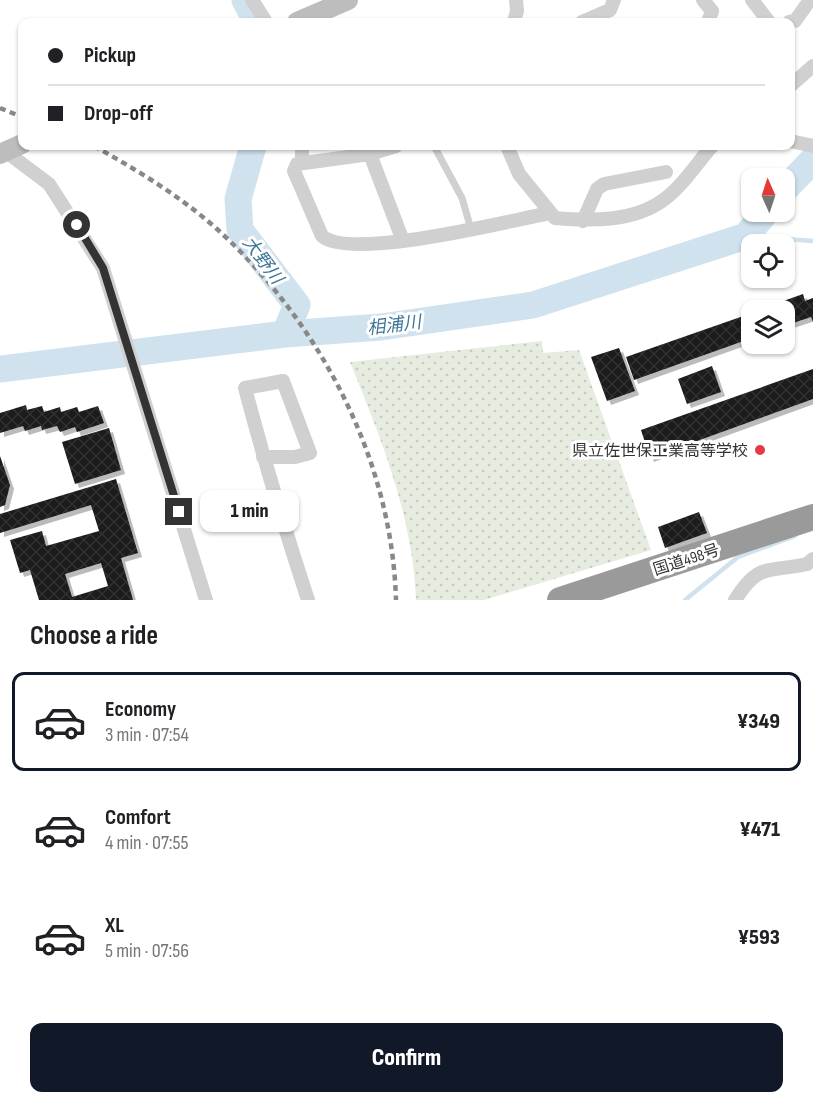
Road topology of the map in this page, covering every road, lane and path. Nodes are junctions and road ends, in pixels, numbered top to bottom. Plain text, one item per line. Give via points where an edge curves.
1 (252, 0) edge
2 (348, 0) edge
3 (516, 0) edge
4 (614, 0) edge
5 (703, 0) edge
6 (752, 0) edge
7 (810, 0) edge
8 (263, 18) edge
9 (306, 18) edge
10 (515, 18) edge
11 (591, 18) edge
12 (709, 18) edge
13 (766, 18) edge
14 (794, 18) edge
15 (795, 18) edge
16 (813, 21) edge
17 (813, 66) edge
18 (795, 82) edge
19 (795, 142) edge
20 (813, 146) edge
21 (9, 150) edge
22 (302, 150) edge
23 (436, 150) edge
24 (509, 150) edge
25 (708, 150) edge
26 (372, 151) edge
27 (302, 164) junction
28 (666, 172) dead end
29 (550, 213) junction
30 (584, 221) junction
31 (471, 229) junction
32 (403, 241) junction
33 (263, 457) junction
34 (813, 517) edge
35 (813, 559) edge
36 (206, 600) edge
37 (308, 600) edge
38 (560, 600) edge
39 (735, 600) edge

1 - 8 street
2 - 9 street
3 - 10 street
4 - 11 street via 610,10
5 - 12 street via 712,11
6 - 13 street
7 - 14 street
15 - 16 street
17 - 18 street
19 - 20 street
21 - 36 street via 49,184 103,268
22 - 27 street
23 - 31 lane via 462,198
24 - 29 street via 519,174
25 - 30 street via 661,202 626,215
26 - 27 street
26 - 32 street
27 - 32 street via 297,164 294,171 322,236 329,243
28 - 30 street via 604,184 597,189
29 - 30 street via 555,218
29 - 31 street
31 - 32 street
33 - 33 street via 245,388 283,381 310,453
33 - 37 street
34 - 38 highway, 国道498号
35 - 39 street via 807,564 757,572

